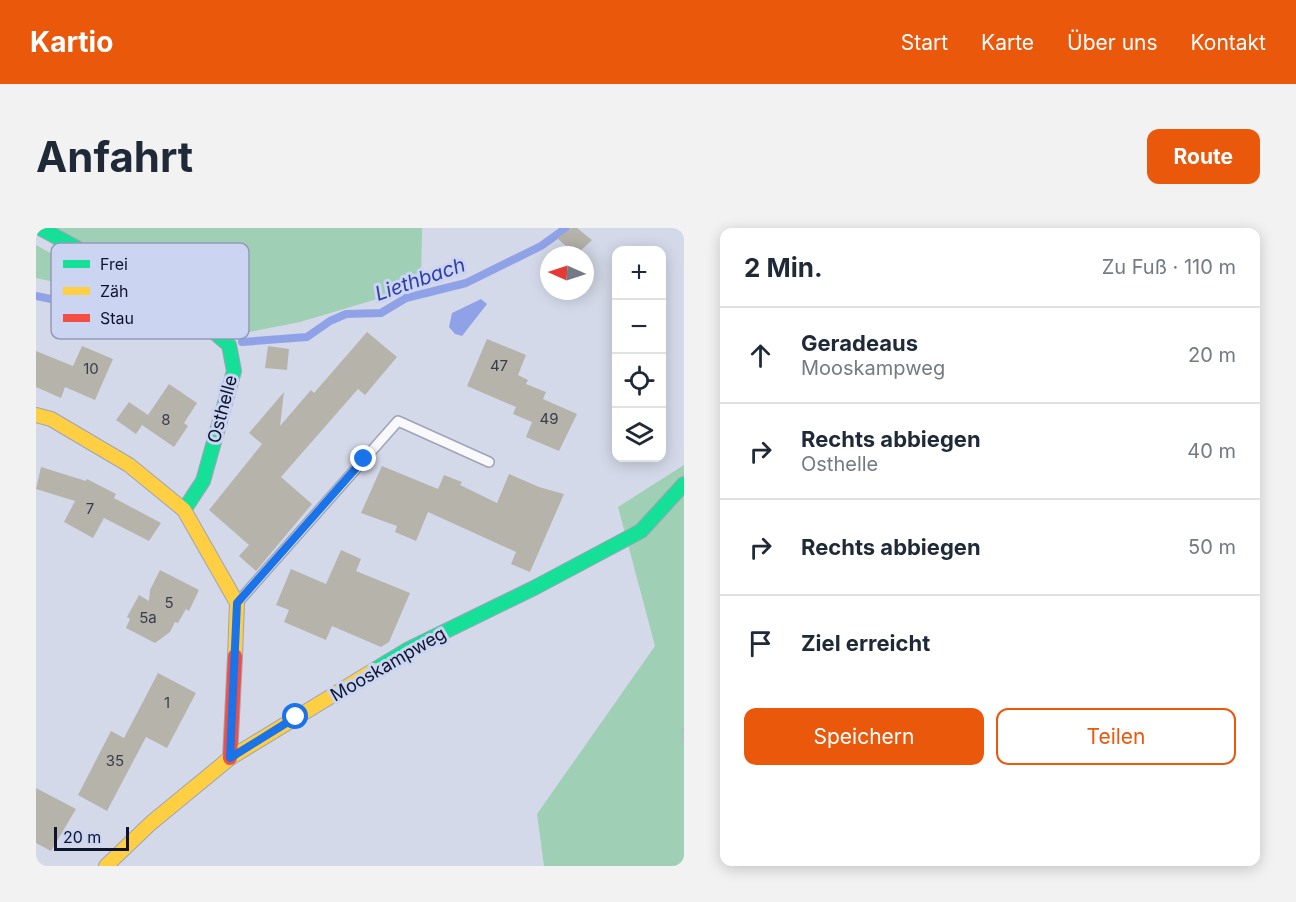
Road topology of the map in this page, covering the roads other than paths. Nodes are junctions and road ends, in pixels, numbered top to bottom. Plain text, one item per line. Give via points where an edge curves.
1 (40, 228) edge
2 (68, 243) edge
3 (222, 339) edge
4 (36, 415) edge
5 (489, 462) dead end
6 (684, 484) edge
7 (184, 510) junction
8 (237, 603) junction
9 (230, 758) junction
10 (105, 866) edge

1 - 2 street, Osthelle
3 - 7 street, Osthelle via 229,345 234,371 203,481
4 - 7 street via 51,419 129,465
5 - 8 lane via 398,421
6 - 9 street, Mooskampweg via 641,531 407,650
7 - 8 street
8 - 9 street
9 - 10 street, Mooskampweg

